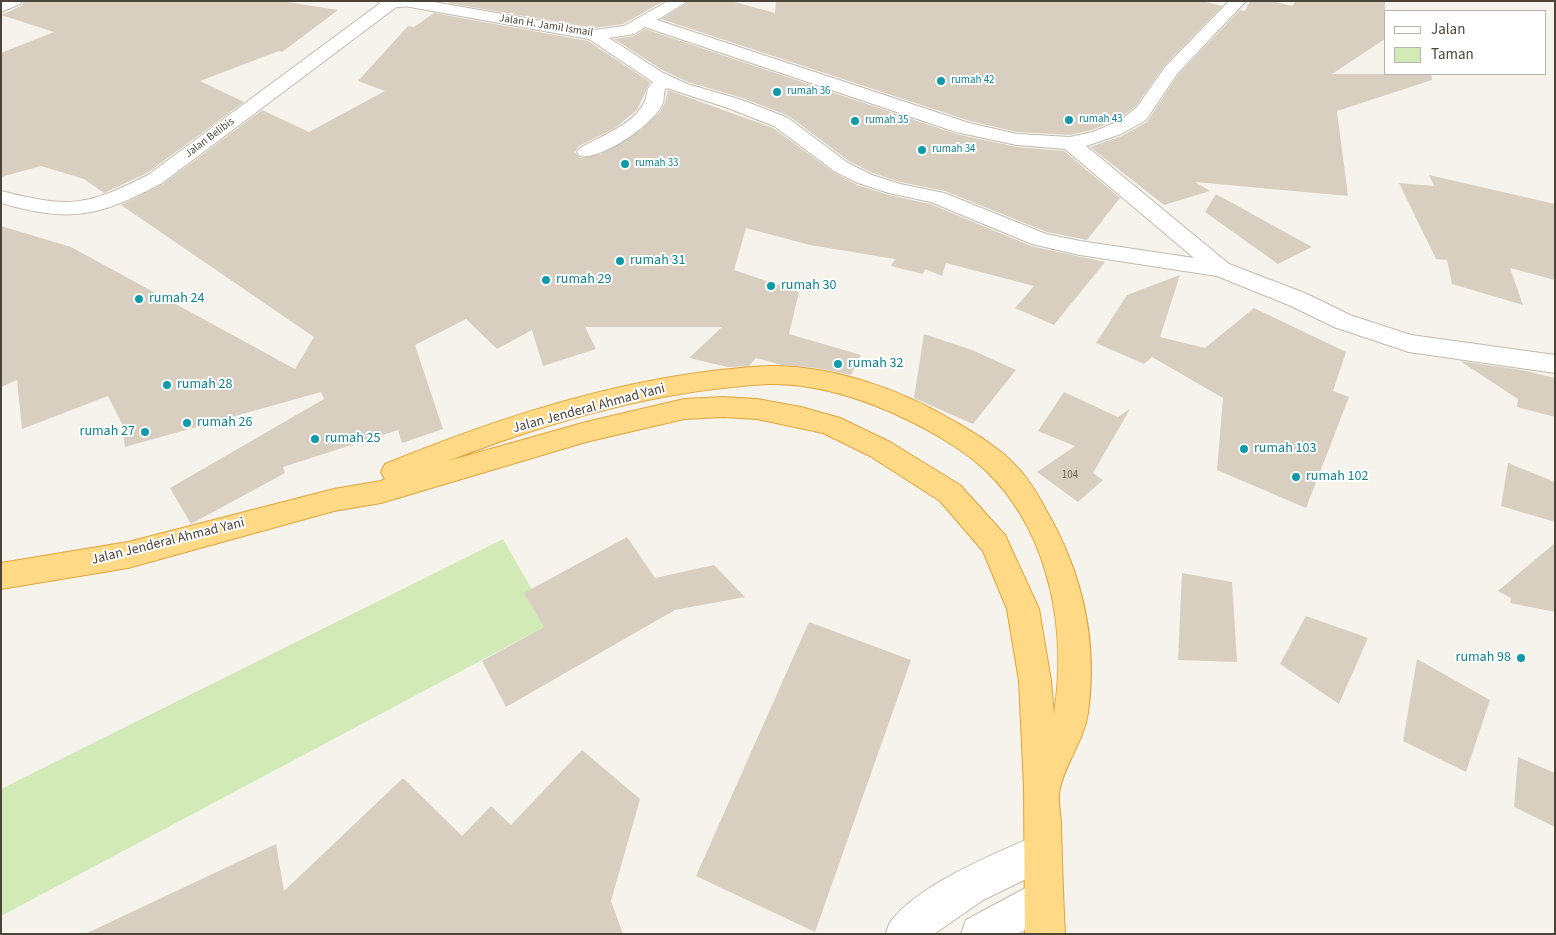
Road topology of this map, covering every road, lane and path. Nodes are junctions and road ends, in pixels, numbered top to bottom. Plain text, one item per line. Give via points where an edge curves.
1 (14, 1) edge
2 (680, 1) edge
3 (1238, 1) edge
4 (396, 2) edge
5 (1, 8) edge
6 (646, 22) junction
7 (594, 35) junction
8 (664, 80) junction
9 (1070, 143) junction
10 (587, 152) dead end
11 (1, 197) edge
12 (1221, 269) junction
13 (1555, 364) edge
14 (334, 500) junction
15 (1, 576) edge
16 (1042, 788) junction
17 (1042, 852) junction
18 (1044, 916) edge
19 (905, 934) edge
20 (980, 934) edge

1 - 5 street
2 - 6 street, Jalan H. Jamil Ismail
3 - 9 street via 1199,39 1162,82 1148,108 1139,116 1128,124
4 - 7 street, Jalan H. Jamil Ismail
4 - 11 street, Jalan Belibis via 154,179 130,192 99,203 63,210
6 - 7 street, Jalan H. Jamil Ismail via 628,30
6 - 9 street via 965,128 1010,138
7 - 8 street via 642,69
8 - 10 street via 655,90 654,103 637,124
8 - 12 street via 781,122 841,167 865,179 937,197 1040,239
9 - 12 street
12 - 13 street via 1349,324 1401,341
14 - 15 highway, Jalan Jenderal Ahmad Yani via 128,555
14 - 16 highway, Jalan Jenderal Ahmad Yani via 381,492 586,432 684,409 757,409 831,426 880,449 950,493 996,544 1023,609 1035,681
14 - 16 highway, Jalan Jenderal Ahmad Yani via 399,470 516,427 646,391 772,375 805,376 841,384 894,403 956,433 1006,472 1036,517 1064,581 1074,672 1071,716
16 - 17 highway, Jalan Jenderal Ahmad Yani
17 - 18 highway, Jalan Jenderal Ahmad Yani
17 - 19 street via 972,884 922,917
18 - 20 street

